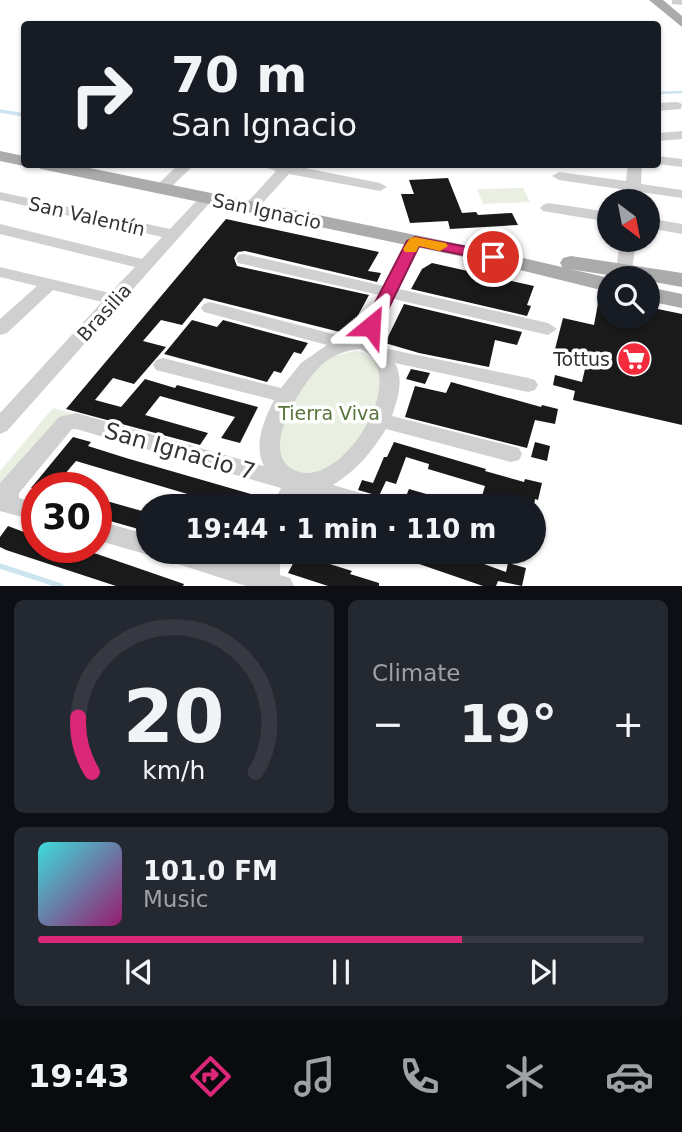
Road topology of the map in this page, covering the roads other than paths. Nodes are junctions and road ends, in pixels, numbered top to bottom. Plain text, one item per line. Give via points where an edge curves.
1 (655, 0) edge
2 (682, 23) edge
3 (677, 106) dead end
4 (661, 107) edge
5 (682, 135) edge
6 (661, 137) edge
7 (0, 156) edge
8 (21, 160) edge
9 (661, 160) edge
10 (682, 163) edge
11 (60, 168) edge
12 (184, 168) edge
13 (287, 168) edge
14 (293, 168) edge
15 (635, 168) edge
16 (559, 176) dead end
17 (380, 187) dead end
18 (161, 189) junction
19 (612, 189) edge
20 (632, 189) edge
21 (660, 194) edge
22 (682, 194) edge
23 (0, 197) edge
24 (207, 198) junction
25 (251, 207) junction
26 (548, 208) dead end
27 (597, 215) edge
28 (660, 225) edge
29 (0, 229) edge
30 (682, 229) edge
31 (174, 235) junction
32 (415, 241) junction
33 (493, 257) joint
34 (244, 259) dead end
35 (147, 265) junction
36 (0, 272) edge
37 (597, 275) edge
38 (660, 279) edge
39 (682, 280) edge
40 (49, 284) junction
41 (389, 292) junction
42 (660, 297) edge
43 (115, 300) junction
44 (682, 302) edge
45 (210, 308) dead end
46 (0, 328) edge
47 (548, 329) dead end
48 (355, 343) junction
49 (382, 354) junction
50 (163, 365) dead end
51 (527, 385) dead end
52 (285, 396) junction
53 (380, 420) junction
54 (0, 426) edge
55 (512, 454) dead end
56 (23, 472) edge
57 (21, 475) edge
58 (295, 483) junction
59 (290, 494) edge
60 (332, 494) edge
61 (21, 508) edge
62 (112, 535) edge
63 (136, 541) edge
64 (212, 564) edge
65 (243, 564) edge
66 (270, 564) edge
67 (236, 571) junction
68 (274, 584) edge

1 - 2 main road
3 - 4 street
5 - 6 street
7 - 8 main road
9 - 10 street
11 - 18 main road, San Ignacio
12 - 18 street
13 - 25 street
14 - 17 street
15 - 20 street
16 - 19 street
18 - 24 main road, San Ignacio
21 - 22 street
23 - 31 street, San Valentín
24 - 25 main road, San Ignacio
24 - 31 street, Brasilia
25 - 32 main road, San Ignacio
26 - 27 street
28 - 30 street
29 - 35 street
31 - 35 street, Brasilia
32 - 33 main road, San Ignacio
32 - 41 street
33 - 37 main road
34 - 41 street
35 - 43 street, Brasilia
36 - 40 street
38 - 39 main road
40 - 43 street
40 - 46 street
41 - 47 street
41 - 48 street
42 - 44 main road
43 - 54 street, Brasilia
45 - 48 street
48 - 49 street
48 - 52 street via 317,358
49 - 51 street
49 - 53 street via 390,385
50 - 52 street
52 - 58 street via 274,425 272,463
53 - 55 street
53 - 58 street via 358,453 338,472 315,485
56 - 58 street, San Ignacio 7 via 66,422 76,421
57 - 61 street, San Ignacio 7 via 7,491 8,504
58 - 59 street
58 - 60 street, San Ignacio 7
62 - 63 street
64 - 67 street
65 - 67 street
66 - 68 street
67 - 68 street

